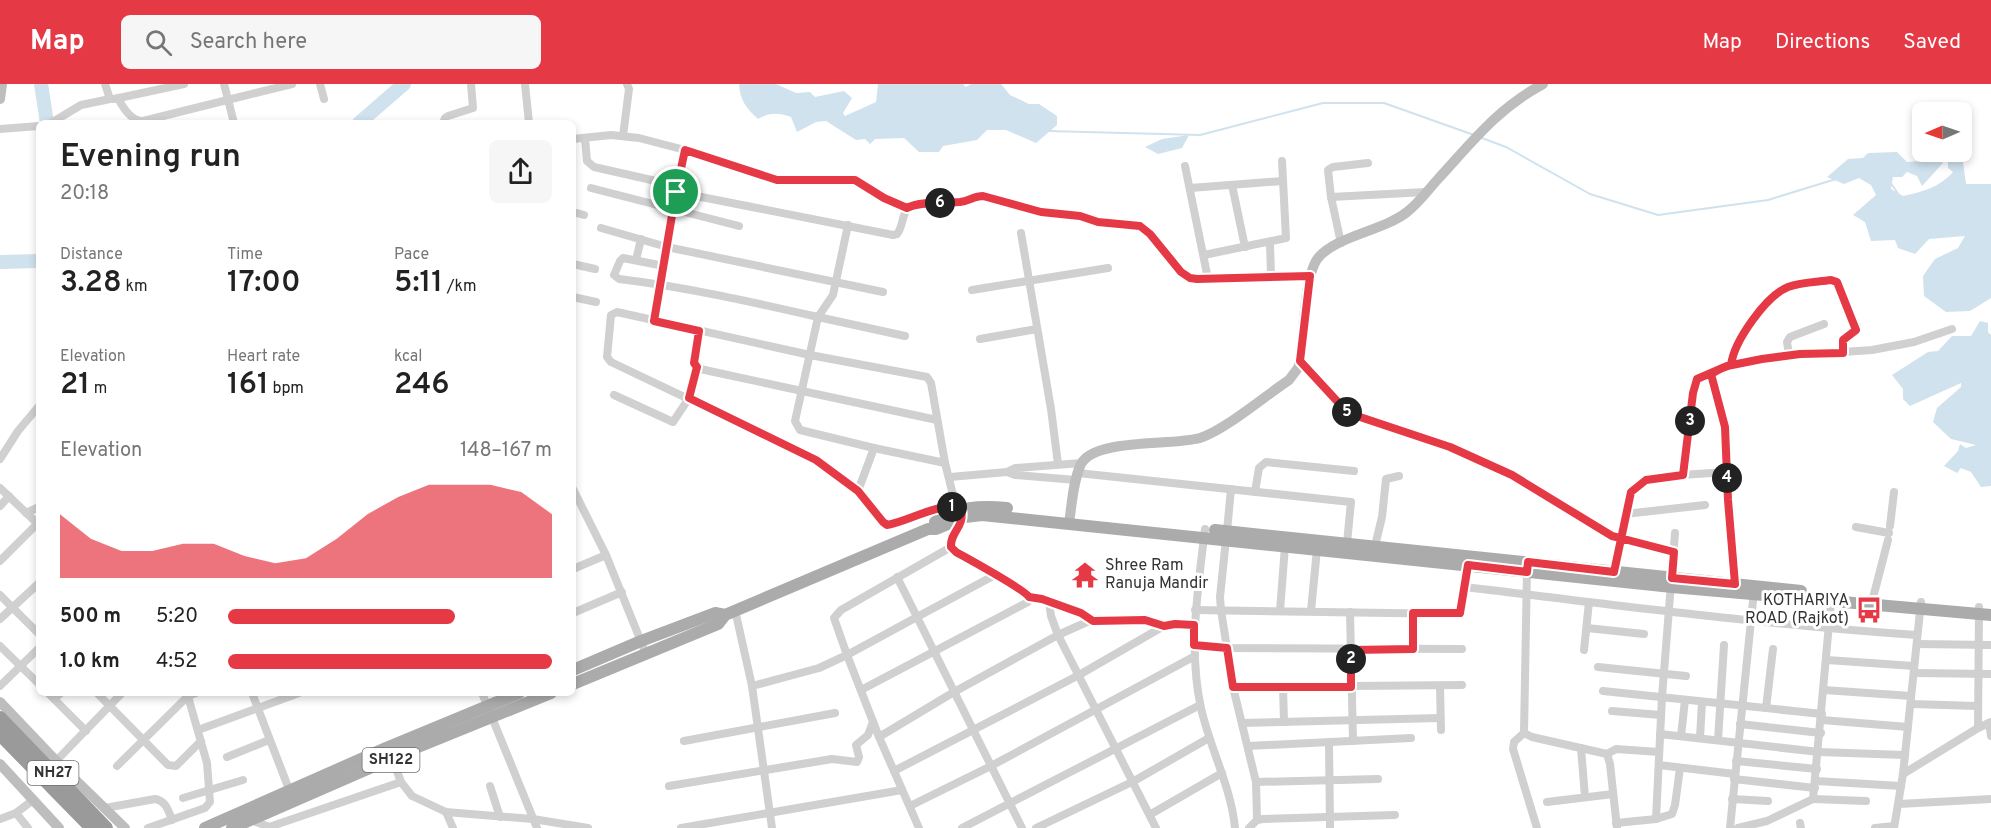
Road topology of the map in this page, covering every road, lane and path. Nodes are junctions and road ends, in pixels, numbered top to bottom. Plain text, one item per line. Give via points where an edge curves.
1 (2, 84) edge
2 (105, 84) edge
3 (184, 84) edge
4 (224, 84) edge
5 (292, 84) edge
6 (320, 84) edge
7 (471, 84) edge
8 (525, 84) edge
9 (627, 84) edge
10 (1543, 84) edge
11 (0, 99) edge
12 (114, 99) junction
13 (324, 99) dead end
14 (228, 101) junction
15 (56, 120) edge
16 (136, 120) edge
17 (147, 120) edge
18 (233, 120) edge
19 (444, 120) edge
20 (529, 120) edge
21 (36, 126) edge
22 (0, 129) edge
23 (623, 136) junction
24 (585, 138) junction
25 (576, 139) edge
26 (685, 150) junction
27 (1282, 161) dead end
28 (1368, 163) dead end
29 (1185, 166) dead end
30 (1283, 181) junction
31 (1232, 185) junction
32 (591, 188) dead end
33 (1190, 188) junction
34 (677, 189) junction
35 (1426, 192) junction
36 (1331, 197) junction
37 (907, 208) junction
38 (674, 210) junction
39 (576, 213) edge
40 (584, 215) dead end
41 (848, 225) junction
42 (740, 226) dead end
43 (601, 228) dead end
44 (1021, 233) dead end
45 (641, 239) junction
46 (1270, 242) junction
47 (1341, 243) junction
48 (667, 247) junction
49 (1245, 247) junction
50 (1203, 255) junction
51 (636, 260) junction
52 (576, 265) edge
53 (664, 266) junction
54 (1108, 268) dead end
55 (595, 269) dead end
56 (1310, 276) junction
57 (1271, 277) junction
58 (1208, 279) junction
59 (1029, 280) junction
60 (835, 283) junction
61 (661, 284) junction
62 (972, 290) dead end
63 (883, 292) dead end
64 (576, 298) edge
65 (596, 302) dead end
66 (818, 317) junction
67 (654, 321) junction
68 (1824, 324) dead end
69 (1037, 328) junction
70 (1952, 329) dead end
71 (699, 331) junction
72 (905, 336) dead end
73 (980, 339) dead end
74 (1843, 353) junction
75 (810, 355) junction
76 (1789, 355) junction
77 (1300, 361) junction
78 (1731, 365) junction
79 (697, 367) junction
80 (1711, 374) junction
81 (802, 392) junction
82 (614, 395) dead end
83 (689, 398) junction
84 (36, 410) edge
85 (937, 420) junction
86 (874, 448) junction
87 (0, 459) edge
88 (945, 464) junction
89 (1058, 464) junction
90 (1354, 471) dead end
91 (1007, 472) junction
92 (1079, 472) junction
93 (1727, 472) junction
94 (1683, 475) junction
95 (1399, 476) dead end
96 (950, 477) junction
97 (0, 488) edge
98 (1231, 489) junction
99 (858, 491) junction
100 (1255, 492) junction
101 (1894, 492) dead end
102 (576, 495) edge
103 (9, 496) junction
104 (1705, 505) dead end
105 (0, 506) edge
106 (36, 508) edge
107 (960, 511) junction
108 (26, 513) junction
109 (1625, 514) junction
110 (1069, 519) junction
111 (36, 523) edge
112 (36, 527) edge
113 (1856, 527) dead end
114 (1204, 533) junction
115 (1675, 533) dead end
116 (1889, 533) junction
117 (1227, 535) junction
118 (1620, 538) junction
119 (1347, 543) junction
120 (1285, 546) junction
121 (1375, 546) junction
122 (951, 547) junction
123 (1317, 549) junction
124 (1674, 552) junction
125 (1403, 553) junction
126 (606, 555) junction
127 (0, 561) edge
128 (1468, 565) junction
129 (1528, 567) junction
130 (576, 568) edge
131 (1614, 572) junction
132 (995, 575) junction
133 (897, 577) junction
134 (1672, 582) junction
135 (1735, 584) junction
136 (36, 587) edge
137 (1465, 587) junction
138 (1754, 590) junction
139 (622, 592) junction
140 (1527, 594) junction
141 (0, 595) edge
142 (1029, 597) junction
143 (1873, 598) junction
144 (1049, 602) junction
145 (1589, 602) junction
146 (1832, 602) junction
147 (1920, 605) junction
148 (12, 608) junction
149 (1195, 610) junction
150 (1221, 610) junction
151 (1280, 611) junction
152 (1311, 611) junction
153 (1985, 611) edge
154 (576, 612) edge
155 (1350, 612) junction
156 (1670, 612) junction
157 (730, 613) junction
158 (1413, 613) junction
159 (916, 617) junction
160 (0, 619) edge
161 (1093, 621) junction
162 (1751, 621) junction
163 (1194, 625) junction
164 (1164, 626) junction
165 (1587, 628) junction
166 (1829, 629) junction
167 (36, 631) edge
168 (1644, 634) dead end
169 (1058, 635) junction
170 (1917, 635) junction
171 (641, 641) junction
172 (1917, 644) junction
173 (1194, 645) junction
174 (1724, 645) dead end
175 (1977, 645) junction
176 (1991, 645) edge
177 (0, 646) edge
178 (1227, 648) junction
179 (1413, 649) junction
180 (1462, 649) dead end
181 (1773, 649) dead end
182 (1351, 650) junction
183 (1584, 650) dead end
184 (36, 651) edge
185 (935, 652) junction
186 (646, 654) junction
187 (846, 655) junction
188 (1195, 656) junction
189 (1827, 660) junction
190 (21, 666) junction
191 (1598, 667) dead end
192 (576, 669) edge
193 (1914, 669) junction
194 (1664, 674) junction
195 (1977, 674) junction
196 (1991, 674) edge
197 (1079, 675) junction
198 (1686, 676) dead end
199 (36, 681) edge
200 (576, 683) edge
201 (0, 686) edge
202 (752, 686) junction
203 (1440, 686) junction
204 (1462, 686) dead end
205 (1233, 687) junction
206 (1283, 687) junction
207 (1351, 687) junction
208 (861, 690) junction
209 (1824, 690) junction
210 (1603, 691) dead end
211 (954, 692) junction
212 (51, 696) edge
213 (58, 696) edge
214 (100, 696) edge
215 (119, 696) edge
216 (188, 696) edge
217 (190, 696) edge
218 (253, 696) edge
219 (291, 696) edge
220 (483, 696) edge
221 (514, 696) edge
222 (541, 696) edge
223 (1662, 698) junction
224 (54, 699) junction
225 (1685, 700) junction
226 (1911, 700) junction
227 (0, 702) edge
228 (1702, 702) junction
229 (1720, 704) junction
230 (1200, 705) junction
231 (110, 706) junction
232 (1742, 706) junction
233 (1977, 706) junction
234 (258, 708) junction
235 (1766, 708) junction
236 (1097, 710) junction
237 (1612, 711) dead end
238 (489, 712) junction
239 (835, 713) dead end
240 (1661, 715) junction
241 (1822, 717) junction
242 (0, 718) edge
243 (1440, 718) junction
244 (1352, 720) junction
245 (873, 722) junction
246 (1284, 722) junction
247 (1242, 723) junction
248 (1990, 723) edge
249 (1740, 724) junction
250 (758, 726) junction
251 (1908, 726) junction
252 (1978, 728) junction
253 (972, 729) junction
254 (86, 730) junction
255 (198, 730) junction
256 (1441, 730) dead end
257 (1524, 733) junction
258 (1821, 733) junction
259 (0, 734) edge
260 (1660, 734) junction
261 (1681, 736) junction
262 (1991, 736) edge
263 (879, 737) junction
264 (1209, 738) junction
265 (1410, 738) dead end
266 (1700, 738) junction
267 (142, 739) junction
268 (269, 740) junction
269 (1718, 740) junction
270 (201, 741) junction
271 (684, 741) dead end
272 (1353, 741) junction
273 (1329, 742) junction
274 (1738, 742) junction
275 (1248, 746) junction
276 (1581, 748) junction
277 (1118, 749) junction
278 (1659, 752) junction
279 (1819, 752) junction
280 (390, 754) junction
281 (1607, 754) junction
282 (1905, 755) junction
283 (227, 757) dead end
284 (56, 761) junction
285 (1737, 761) junction
286 (0, 764) edge
287 (1659, 765) junction
288 (117, 766) dead end
289 (991, 766) junction
290 (1680, 768) junction
291 (764, 769) junction
292 (1817, 769) junction
293 (894, 771) junction
294 (1222, 773) junction
295 (1904, 774) junction
296 (1734, 777) junction
297 (1378, 778) dead end
298 (243, 780) dead end
299 (1329, 780) junction
300 (1134, 781) junction
301 (401, 782) junction
302 (1256, 782) junction
303 (1816, 785) junction
304 (490, 786) dead end
305 (669, 786) dead end
306 (1901, 786) junction
307 (210, 790) junction
308 (902, 790) junction
309 (1613, 794) junction
310 (291, 795) junction
311 (1585, 797) junction
312 (183, 798) dead end
313 (1732, 799) junction
314 (1813, 799) junction
315 (1991, 799) edge
316 (33, 800) junction
317 (1768, 801) dead end
318 (1866, 801) dead end
319 (1547, 802) dead end
320 (1899, 804) junction
321 (1011, 805) junction
322 (910, 807) junction
323 (105, 808) junction
324 (446, 812) junction
325 (16, 813) junction
326 (770, 814) junction
327 (1151, 814) junction
328 (1395, 815) dead end
329 (500, 817) junction
330 (1330, 817) junction
331 (2, 818) edge
332 (533, 819) junction
333 (1656, 819) junction
334 (172, 820) junction
335 (251, 820) junction
336 (1257, 820) junction
337 (1617, 826) edge
338 (272, 827) edge
339 (1894, 827) edge
340 (8, 828) edge
341 (28, 828) edge
342 (58, 828) edge
343 (92, 828) edge
344 (106, 828) edge
345 (125, 828) edge
346 (148, 828) edge
347 (205, 828) edge
348 (232, 828) edge
349 (453, 828) edge
350 (537, 828) edge
351 (588, 828) edge
352 (681, 828) edge
353 (772, 828) edge
354 (919, 828) edge
355 (962, 828) edge
356 (1022, 828) edge
357 (1036, 828) edge
358 (1156, 828) edge
359 (1234, 828) edge
360 (1249, 828) edge
361 (1330, 828) edge
362 (1538, 828) edge
363 (1730, 828) edge
364 (1738, 828) edge
365 (1875, 828) edge

1 - 11 street
2 - 12 street
3 - 12 street
4 - 14 street
5 - 14 street
6 - 13 street
7 - 19 street via 473,108
8 - 20 street
9 - 23 street
10 - 35 street via 1495,116
12 - 15 street via 81,105
12 - 16 street
14 - 17 street
14 - 18 street
21 - 22 street
23 - 24 street
23 - 26 street
24 - 25 street
24 - 34 street via 587,161 594,166
26 - 34 street
26 - 37 street via 777,180 855,180
27 - 30 street
28 - 36 street via 1330,167 1327,173
29 - 33 street
30 - 31 street
30 - 46 street via 1287,235
31 - 33 street
31 - 49 street
32 - 38 street
33 - 50 street
34 - 38 street
34 - 41 street
35 - 36 street
35 - 47 street via 1394,221
36 - 47 street
37 - 41 street via 897,234
37 - 58 street via 983,196 1041,212 1140,226 1186,276
38 - 42 street
38 - 48 street
39 - 40 street
41 - 60 street
43 - 45 street
44 - 59 street
45 - 48 street
45 - 51 street
46 - 49 street
46 - 57 street
47 - 56 street via 1318,258
48 - 53 street
48 - 60 street
49 - 50 street
50 - 58 street
51 - 53 street
51 - 61 street via 620,261 615,277
52 - 55 street
53 - 61 street
54 - 59 street
56 - 57 street
56 - 77 street
57 - 58 street
59 - 62 street
59 - 69 street
60 - 63 street
60 - 66 street via 831,300
61 - 66 street
61 - 67 street
64 - 65 street
66 - 72 street
66 - 75 street
67 - 71 street
67 - 83 street via 613,313 608,359
68 - 76 street via 1790,337
69 - 73 street
69 - 89 street
70 - 74 street via 1914,342
71 - 75 street
71 - 79 street via 694,363
74 - 76 street
74 - 78 street via 1843,340 1857,327 1839,285 1831,280 1796,285 1778,293 1747,326
75 - 81 street
75 - 85 street via 927,378
76 - 78 street
77 - 92 street via 1288,380 1209,434 1189,441 1127,445 1095,452
77 - 118 street via 1348,413 1450,447 1512,475
78 - 80 street
79 - 81 street
79 - 83 street
80 - 93 street via 1725,427
80 - 94 street via 1695,381
81 - 85 street
81 - 86 street via 795,421 800,430
82 - 83 street via 673,422
83 - 99 street via 808,456
84 - 87 street
85 - 88 street
86 - 88 street
86 - 99 street
88 - 96 street
89 - 91 street
89 - 92 street
90 - 100 street via 1266,462 1259,468
91 - 92 street
91 - 96 street
92 - 98 street
92 - 110 street
93 - 94 street
93 - 135 street
94 - 109 street via 1640,483 1631,492
95 - 121 street via 1386,479
96 - 107 street
97 - 103 street
98 - 100 street
98 - 117 street
99 - 107 street via 887,525 937,510
100 - 119 street via 1351,502
101 - 116 street
102 - 126 street
103 - 105 street
103 - 108 street
104 - 109 street
106 - 108 street
107 - 110 main road via 986,506
107 - 122 street
107 - 157 main road via 928,529
108 - 111 street
109 - 118 street
110 - 114 main road
112 - 127 street
113 - 116 street
114 - 117 main road
114 - 149 street
115 - 124 street
116 - 143 street
117 - 119 main road
117 - 120 main road
117 - 150 street
118 - 124 street
118 - 131 street
119 - 121 main road
120 - 123 main road
120 - 151 street
121 - 125 main road
122 - 132 street
122 - 133 street
123 - 125 main road
123 - 152 street
124 - 134 street
125 - 128 main road
125 - 129 main road
126 - 130 street
126 - 139 street
128 - 129 main road
128 - 137 street
129 - 131 main road
129 - 134 main road
129 - 140 street
131 - 134 main road
132 - 142 street
132 - 159 street
133 - 159 street
133 - 187 street via 837,613 834,623
134 - 135 main road
134 - 138 main road
134 - 156 street
135 - 138 main road
136 - 148 street
137 - 140 street
137 - 158 street via 1460,613
138 - 143 main road
138 - 146 main road
138 - 162 street
139 - 154 street
139 - 171 street
140 - 145 street
140 - 257 street
141 - 148 street
142 - 144 street
142 - 185 street via 1025,604
143 - 147 main road
144 - 161 street
144 - 169 street
145 - 156 street
145 - 165 street
146 - 147 main road
146 - 166 street
147 - 153 main road
147 - 170 street
148 - 160 street
148 - 167 street
149 - 150 street
149 - 163 street
150 - 151 street
150 - 178 street
151 - 152 street
152 - 155 street
153 - 175 street
155 - 158 street
155 - 182 street
156 - 162 street
156 - 194 street
157 - 171 main road via 715,613
157 - 186 main road via 718,624
157 - 202 street
158 - 179 street
159 - 185 street
159 - 187 street
161 - 164 street via 1145,620
161 - 169 street
162 - 166 street
162 - 232 street
163 - 164 street
163 - 173 street
164 - 197 street
165 - 168 street
165 - 183 street
166 - 170 street
166 - 189 street
169 - 197 street
169 - 211 street
170 - 172 street
171 - 186 street
171 - 192 main road
172 - 175 street
172 - 193 street
173 - 178 street
173 - 188 street
174 - 229 street
175 - 176 street
175 - 195 street
177 - 190 street
178 - 182 street
178 - 205 street
179 - 180 street
179 - 182 street
181 - 235 street
182 - 207 street
184 - 190 street
185 - 208 street
185 - 211 street
186 - 200 main road
187 - 202 street via 812,671
187 - 208 street
188 - 230 street
188 - 236 street
189 - 193 street
189 - 209 street
190 - 199 street
190 - 201 street
191 - 194 street
193 - 195 street
193 - 226 street
194 - 198 street
194 - 223 street
195 - 196 street
195 - 233 street
197 - 236 street
197 - 253 street
202 - 250 street
203 - 204 street
203 - 207 street
203 - 243 street
205 - 206 street
205 - 247 street
206 - 207 street
206 - 246 street
207 - 244 street
208 - 245 street
209 - 226 street
209 - 241 street
210 - 223 street
211 - 253 street
211 - 263 street
212 - 224 street
213 - 224 street
214 - 231 street
215 - 231 street
216 - 267 street
217 - 255 street
218 - 234 street
219 - 234 street
220 - 238 street
221 - 238 main road, SH122
222 - 238 main road, SH122
223 - 225 street
223 - 240 street
224 - 254 street
225 - 228 street
225 - 261 street
226 - 233 street
226 - 251 street
227 - 284 street
228 - 229 street
228 - 266 street
229 - 232 street
229 - 269 street
230 - 264 street
230 - 277 street
231 - 254 street
231 - 267 street
232 - 235 street
232 - 249 street
233 - 252 street
234 - 255 street
234 - 268 street
235 - 241 street
236 - 277 street
236 - 289 street
237 - 240 street
238 - 280 main road, SH122
238 - 332 street
239 - 250 street
240 - 260 street
241 - 251 street
241 - 258 street
242 - 344 highway, NH27
243 - 244 street
243 - 256 street
244 - 246 street
244 - 272 street
245 - 263 street
245 - 291 street via 868,735 856,746 857,762 832,759
246 - 247 street
247 - 275 street
248 - 252 street
248 - 262 street
249 - 258 street
249 - 274 street
250 - 271 street
250 - 291 street
251 - 282 street
252 - 295 street
253 - 289 street
253 - 293 street
254 - 284 street
255 - 270 street
257 - 276 street
257 - 362 street via 1514,742 1513,749
258 - 279 street
259 - 343 highway, NH27
260 - 261 street
260 - 278 street
261 - 266 street
263 - 293 street
264 - 294 street
264 - 300 street
265 - 272 street
266 - 269 street
267 - 270 street via 172,766
267 - 288 street
268 - 283 street
268 - 310 street
269 - 274 street
270 - 307 street
272 - 273 street
273 - 275 street
273 - 299 street
274 - 279 street
274 - 285 street
275 - 302 street
276 - 281 street
276 - 311 street
277 - 300 street
277 - 321 street
278 - 281 street via 1616,749
278 - 287 street
279 - 282 street
279 - 292 street
280 - 301 street
280 - 310 main road, SH122
281 - 309 street
282 - 295 street
284 - 323 street
285 - 292 street
285 - 296 street
286 - 316 street
287 - 290 street
287 - 333 street
289 - 321 street
289 - 322 street
290 - 296 street
290 - 333 street via 1674,810 1669,816
291 - 305 street
291 - 326 street
292 - 303 street
293 - 308 street
294 - 327 street
294 - 359 street via 1231,799
295 - 306 street
296 - 303 street
296 - 313 street
297 - 299 street
298 - 307 street
299 - 302 street
299 - 330 street
300 - 327 street
300 - 357 street
301 - 324 street via 417,800
301 - 338 street
302 - 336 street
303 - 306 street
303 - 314 street
304 - 329 street
306 - 320 street
307 - 312 street
307 - 334 street via 208,806
308 - 322 street
308 - 326 street
309 - 311 street
309 - 337 street
310 - 335 main road, SH122
310 - 347 main road, SH122
311 - 319 street
313 - 317 street
313 - 363 street
314 - 318 street
314 - 364 street via 1767,821
315 - 320 street
316 - 325 street
316 - 342 street
320 - 339 street
321 - 355 street
321 - 356 street
322 - 354 street
323 - 334 street via 161,800
323 - 345 street
324 - 329 street
324 - 349 street
325 - 331 street
325 - 341 street
326 - 352 street
326 - 353 street
327 - 358 street
328 - 330 street
329 - 332 street
330 - 336 street
330 - 361 street
331 - 340 street
332 - 350 street
332 - 351 street
333 - 337 street
334 - 346 street
335 - 338 street
335 - 348 main road, SH122
336 - 360 street
339 - 365 street

